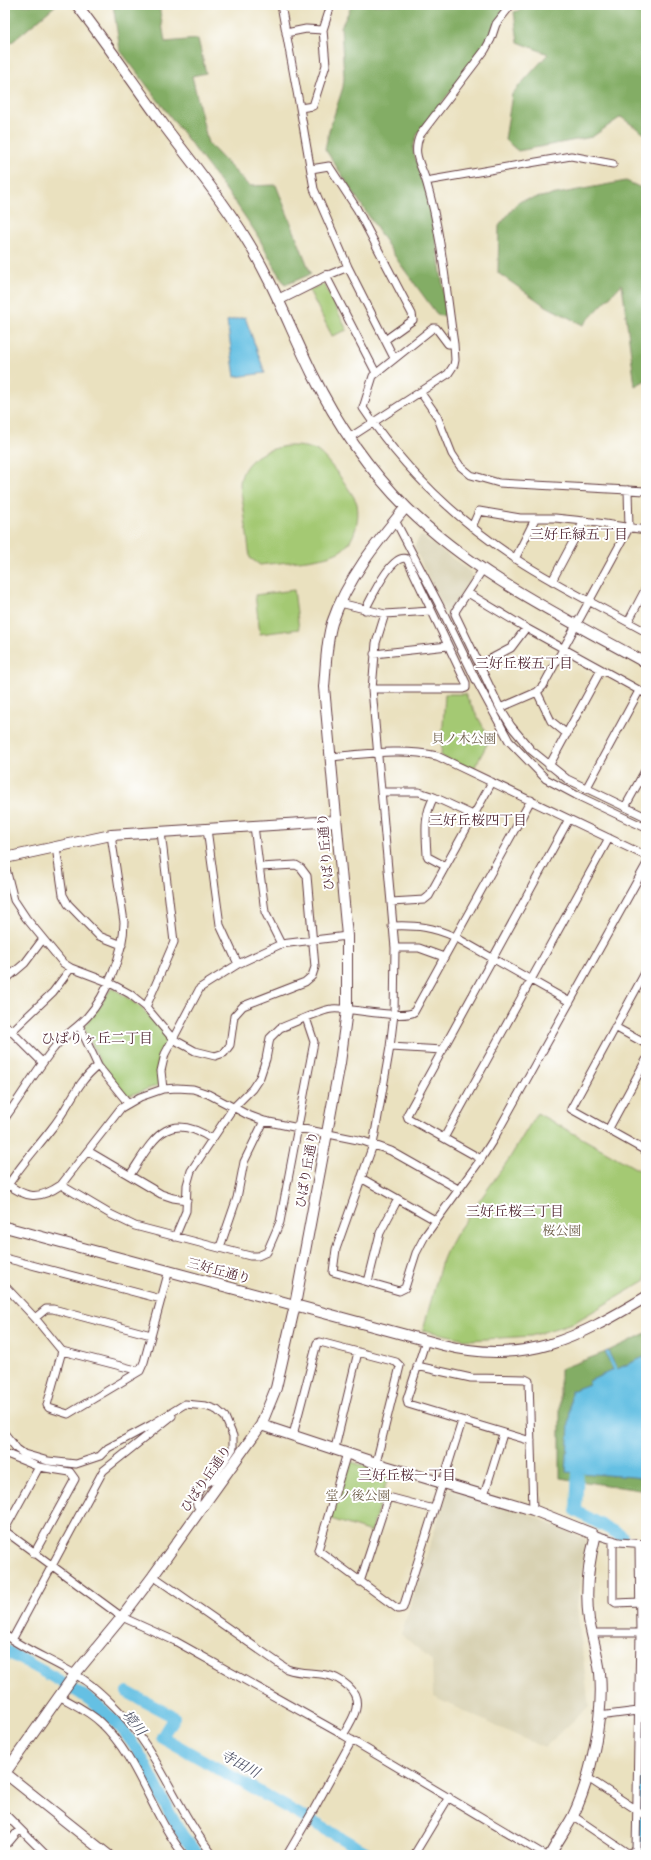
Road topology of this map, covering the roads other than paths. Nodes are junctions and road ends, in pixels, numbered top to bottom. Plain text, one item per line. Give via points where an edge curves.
1 (281, 5) edge
2 (331, 5) edge
3 (511, 5) edge
4 (81, 6) edge
5 (323, 30) junction
6 (286, 32) junction
7 (300, 108) junction
8 (613, 164) dead end
9 (311, 169) junction
10 (426, 181) junction
11 (348, 267) junction
12 (326, 276) junction
13 (278, 300) junction
14 (385, 340) junction
15 (454, 344) junction
16 (394, 358) junction
17 (376, 372) junction
18 (421, 393) junction
19 (373, 422) junction
20 (349, 438) junction
21 (628, 490) junction
22 (646, 491) edge
23 (406, 507) junction
24 (534, 519) junction
25 (584, 521) junction
26 (396, 522) dead end
27 (472, 527) junction
28 (629, 528) junction
29 (646, 530) edge
30 (516, 559) junction
31 (483, 569) junction
32 (552, 581) junction
33 (646, 588) edge
34 (468, 592) junction
35 (590, 601) junction
36 (340, 603) junction
37 (365, 610) junction
38 (431, 611) junction
39 (385, 614) junction
40 (628, 622) junction
41 (578, 625) junction
42 (526, 628) junction
43 (646, 632) edge
44 (448, 646) junction
45 (565, 649) junction
46 (374, 654) junction
47 (646, 663) edge
48 (479, 665) junction
49 (601, 670) junction
50 (372, 689) junction
51 (537, 692) junction
52 (643, 693) edge
53 (500, 708) junction
54 (566, 734) junction
55 (378, 753) junction
56 (331, 757) junction
57 (549, 766) junction
58 (646, 769) edge
59 (492, 782) junction
60 (586, 788) junction
61 (381, 792) junction
62 (434, 797) junction
63 (530, 800) junction
64 (625, 807) junction
65 (473, 815) junction
66 (646, 817) edge
67 (569, 819) junction
68 (336, 821) junction
69 (254, 826) junction
70 (646, 828) edge
71 (207, 829) junction
72 (161, 832) junction
73 (111, 835) junction
74 (608, 838) junction
75 (56, 847) junction
76 (646, 856) edge
77 (5, 858) edge
78 (5, 865) edge
79 (646, 865) edge
80 (445, 866) junction
81 (260, 867) junction
82 (391, 902) junction
83 (392, 926) junction
84 (347, 936) junction
85 (455, 937) junction
86 (313, 939) junction
87 (43, 940) junction
88 (281, 944) junction
89 (122, 945) junction
90 (395, 948) junction
91 (444, 957) junction
92 (492, 960) junction
93 (238, 964) junction
94 (71, 968) junction
95 (646, 971) edge
96 (5, 980) edge
97 (531, 980) junction
98 (108, 982) junction
99 (570, 1002) junction
100 (146, 1007) junction
101 (347, 1010) junction
102 (394, 1014) junction
103 (306, 1018) junction
104 (5, 1025) edge
105 (79, 1025) junction
106 (615, 1027) junction
107 (11, 1032) junction
108 (173, 1039) junction
109 (646, 1044) edge
110 (390, 1047) junction
111 (443, 1050) junction
112 (646, 1060) edge
113 (42, 1062) junction
114 (98, 1066) junction
115 (163, 1089) junction
116 (128, 1103) junction
117 (233, 1108) junction
118 (5, 1118) edge
119 (264, 1121) junction
120 (299, 1127) junction
121 (608, 1130) junction
122 (327, 1133) junction
123 (444, 1138) junction
124 (212, 1139) junction
125 (373, 1145) junction
126 (88, 1151) junction
127 (646, 1151) edge
128 (482, 1159) junction
129 (130, 1175) junction
130 (361, 1178) junction
131 (6, 1185) edge
132 (61, 1185) junction
133 (458, 1189) junction
134 (398, 1199) junction
135 (187, 1200) junction
136 (435, 1220) junction
137 (5, 1227) edge
138 (176, 1237) junction
139 (220, 1247) junction
140 (5, 1258) edge
141 (169, 1270) junction
142 (368, 1282) junction
143 (5, 1286) edge
144 (646, 1297) edge
145 (161, 1299) junction
146 (295, 1305) junction
147 (35, 1318) junction
148 (151, 1335) junction
149 (426, 1340) junction
150 (62, 1351) junction
151 (358, 1352) junction
152 (417, 1366) junction
153 (140, 1371) junction
154 (173, 1416) dead end
155 (462, 1420) junction
156 (261, 1424) junction
157 (5, 1434) edge
158 (503, 1434) junction
159 (293, 1435) junction
160 (531, 1441) junction
161 (335, 1448) junction
162 (347, 1453) junction
163 (5, 1455) edge
164 (376, 1463) junction
165 (39, 1467) junction
166 (443, 1483) junction
167 (484, 1495) junction
168 (197, 1505) dead end
169 (434, 1509) junction
170 (533, 1510) junction
171 (5, 1530) edge
172 (593, 1534) junction
173 (613, 1540) junction
174 (643, 1544) edge
175 (34, 1554) junction
176 (51, 1566) junction
177 (153, 1576) junction
178 (360, 1582) junction
179 (640, 1602) junction
180 (122, 1617) junction
181 (592, 1633) junction
182 (643, 1633) edge
183 (5, 1635) edge
184 (12, 1640) junction
185 (75, 1674) junction
186 (60, 1695) junction
187 (638, 1711) junction
188 (599, 1716) junction
189 (343, 1735) junction
190 (352, 1740) junction
191 (5, 1773) edge
192 (588, 1778) junction
193 (449, 1797) junction
194 (637, 1810) junction
195 (5, 1814) edge
196 (573, 1816) junction
197 (646, 1816) edge
198 (19, 1830) junction
199 (5, 1839) edge
200 (46, 1855) edge
201 (108, 1855) edge
202 (184, 1855) edge
203 (213, 1855) edge
204 (287, 1855) edge
205 (414, 1855) edge
206 (545, 1855) edge
207 (550, 1855) edge

1 - 6 street
2 - 5 street
3 - 10 street via 496,24 485,50 420,135 416,146 417,158
4 - 13 street via 233,218 254,252
5 - 6 street
5 - 7 street via 326,65 322,79 313,106
6 - 7 street
7 - 9 street
8 - 10 street via 571,156
9 - 11 street via 314,189
9 - 14 street via 329,166 357,209 412,314 413,320
10 - 15 street via 435,210
11 - 12 street
11 - 14 street
12 - 13 street
12 - 17 street
13 - 20 street via 325,399
14 - 16 street
15 - 16 street via 448,344 436,328 433,328
15 - 18 street via 454,365 448,374
16 - 17 street
17 - 19 street via 363,405
18 - 19 street
18 - 21 street via 437,416 452,454 460,466 471,475 499,483
19 - 20 street
19 - 27 street via 411,471
20 - 23 street
21 - 22 street
21 - 28 street
23 - 31 street via 444,541
23 - 36 street, ひばり丘通り via 361,564
24 - 25 street
24 - 27 street via 479,511
24 - 30 street
25 - 28 street
25 - 32 street
26 - 70 street via 509,741 546,778
27 - 30 street
28 - 29 street
28 - 35 street
30 - 32 street
31 - 34 street
31 - 41 street
32 - 35 street
33 - 40 street
34 - 42 street
34 - 48 street via 455,614
35 - 40 street
35 - 41 street
36 - 37 street
36 - 56 street, ひばり丘通り via 332,624 324,686
37 - 38 street via 382,579 399,558 403,557 407,559
37 - 39 street
38 - 39 street
38 - 44 street
39 - 46 street
40 - 43 street
41 - 45 street
41 - 47 street
42 - 45 street
42 - 48 street via 511,648
44 - 46 street
44 - 50 street via 466,688
45 - 49 street
45 - 51 street
46 - 50 street
48 - 53 street
49 - 52 street
49 - 54 street
50 - 55 street
51 - 53 street
51 - 54 street via 551,721
52 - 60 street
53 - 57 street via 520,738
54 - 57 street
55 - 56 street
55 - 59 street via 413,752 437,756
55 - 61 street
56 - 68 street, ひばり丘通り
57 - 60 street via 563,777
58 - 64 street
59 - 63 street
59 - 65 street
60 - 64 street
61 - 62 street via 414,792
61 - 82 street
62 - 65 street
62 - 80 street via 426,821 427,855
63 - 67 street
63 - 85 street
64 - 66 street
65 - 80 street
67 - 74 street
67 - 92 street
68 - 69 street
68 - 84 street, ひばり丘通り
69 - 71 street
69 - 81 street
71 - 72 street
71 - 93 street via 220,925
72 - 73 street
72 - 100 street via 174,942
73 - 75 street
73 - 89 street via 124,922
74 - 76 street
74 - 97 street
75 - 77 street
75 - 89 street via 63,895 68,904 99,936
78 - 87 street via 14,900
79 - 99 street
80 - 82 street via 427,898
81 - 86 street via 293,865 304,871 308,881
81 - 88 street via 266,912
82 - 83 street
83 - 85 street via 430,928
83 - 90 street
84 - 86 street
84 - 101 street, ひばり丘通り
85 - 91 street
85 - 92 street
86 - 88 street
86 - 108 street via 315,967 312,976 302,983 243,1006 234,1016 230,1045 224,1053 215,1056 195,1051
87 - 94 street via 63,963
87 - 96 street via 25,963
88 - 93 street
89 - 98 street
90 - 91 street via 419,948
90 - 102 street
91 - 102 street via 414,1012
92 - 97 street
92 - 111 street
93 - 108 street via 200,988
94 - 98 street
94 - 107 street via 56,989
95 - 106 street
97 - 99 street
97 - 123 street
98 - 100 street
98 - 105 street via 93,1009
99 - 128 street
100 - 108 street
101 - 102 street
101 - 103 street via 331,1009
101 - 122 street, ひばり丘通り
102 - 110 street
103 - 117 street via 273,1033 260,1077
103 - 120 street via 314,1042
104 - 107 street
105 - 113 street via 55,1046
105 - 114 street
106 - 109 street
106 - 121 street via 571,1106 573,1112
107 - 113 street
108 - 115 street via 162,1064
110 - 111 street
110 - 125 street
111 - 123 street via 407,1117
112 - 121 street
113 - 118 street via 26,1090
114 - 116 street
114 - 131 street via 84,1080 53,1128
115 - 116 street
115 - 117 street via 200,1090
116 - 126 street via 113,1117
117 - 119 street
117 - 124 street
119 - 120 street
119 - 139 street via 244,1162 237,1198
120 - 122 street
120 - 139 street via 282,1215 270,1248 254,1257
121 - 127 street
122 - 125 street
122 - 146 street, ひばり丘通り
123 - 128 street
124 - 129 street via 194,1128 167,1129 154,1139
124 - 135 street via 191,1172 187,1185
125 - 130 street
125 - 133 street via 396,1154
126 - 129 street
126 - 132 street
128 - 133 street
129 - 135 street via 167,1196
130 - 134 street
130 - 142 street via 336,1249 333,1272
131 - 132 street via 27,1196 36,1196 49,1193
132 - 138 street via 135,1226
133 - 136 street
134 - 136 street
134 - 142 street via 380,1233
135 - 138 street via 186,1211
136 - 142 street via 416,1253 405,1288 399,1291
137 - 141 street, 三好丘通り
138 - 139 street
140 - 145 street
141 - 145 street
141 - 146 street, 三好丘通り
143 - 147 street
144 - 149 street, 三好丘通り via 578,1335 532,1349 499,1353 482,1352 462,1350
145 - 148 street
146 - 149 street, 三好丘通り
146 - 156 street, ひばり丘通り via 276,1388
147 - 148 street via 46,1309 53,1309
147 - 150 street
148 - 153 street
149 - 152 street
150 - 153 street
150 - 153 street via 47,1405 68,1414
151 - 159 street via 317,1343
151 - 161 street
151 - 164 street via 396,1362 400,1366
152 - 155 street via 407,1399 408,1404
152 - 160 street via 471,1378 528,1380
154 - 176 street via 103,1471
155 - 158 street
155 - 166 street
156 - 159 street
156 - 177 street, ひばり丘通り
157 - 168 street via 24,1454 48,1461 76,1464 100,1456 108,1448 185,1404 217,1410 225,1417 233,1436 233,1448 212,1480 198,1493
158 - 160 street
158 - 167 street
159 - 161 street
160 - 170 street
161 - 162 street
162 - 164 street
162 - 178 street via 318,1550
163 - 165 street
164 - 166 street
165 - 171 street
165 - 175 street via 70,1472 76,1479
166 - 167 street
166 - 169 street
167 - 170 street
169 - 178 street via 388,1497
169 - 178 street via 403,1608 398,1609
170 - 172 street
171 - 175 street
172 - 173 street
172 - 181 street via 595,1538 587,1591
173 - 174 street
173 - 179 street via 613,1601
174 - 179 street
175 - 176 street
176 - 180 street
176 - 184 street
177 - 180 street, ひばり丘通り
177 - 189 street via 286,1669 298,1673 335,1677 345,1683 354,1691 357,1703 354,1717
179 - 182 street
180 - 185 street, ひばり丘通り
180 - 189 street via 175,1641
181 - 182 street
181 - 188 street via 600,1674
182 - 187 street
183 - 184 street
184 - 185 street
185 - 186 street, ひばり丘通り
185 - 203 street via 115,1707 136,1731 156,1761 183,1812
186 - 191 street, ひばり丘通り
186 - 202 street via 92,1715 117,1741 132,1763 170,1836
187 - 188 street
187 - 194 street
188 - 192 street
189 - 190 street
190 - 193 street
190 - 204 street
191 - 201 street
192 - 194 street
192 - 196 street
193 - 205 street
193 - 206 street
194 - 196 street via 636,1850 630,1853
194 - 197 street
195 - 198 street
196 - 207 street
198 - 199 street via 9,1842
198 - 200 street

